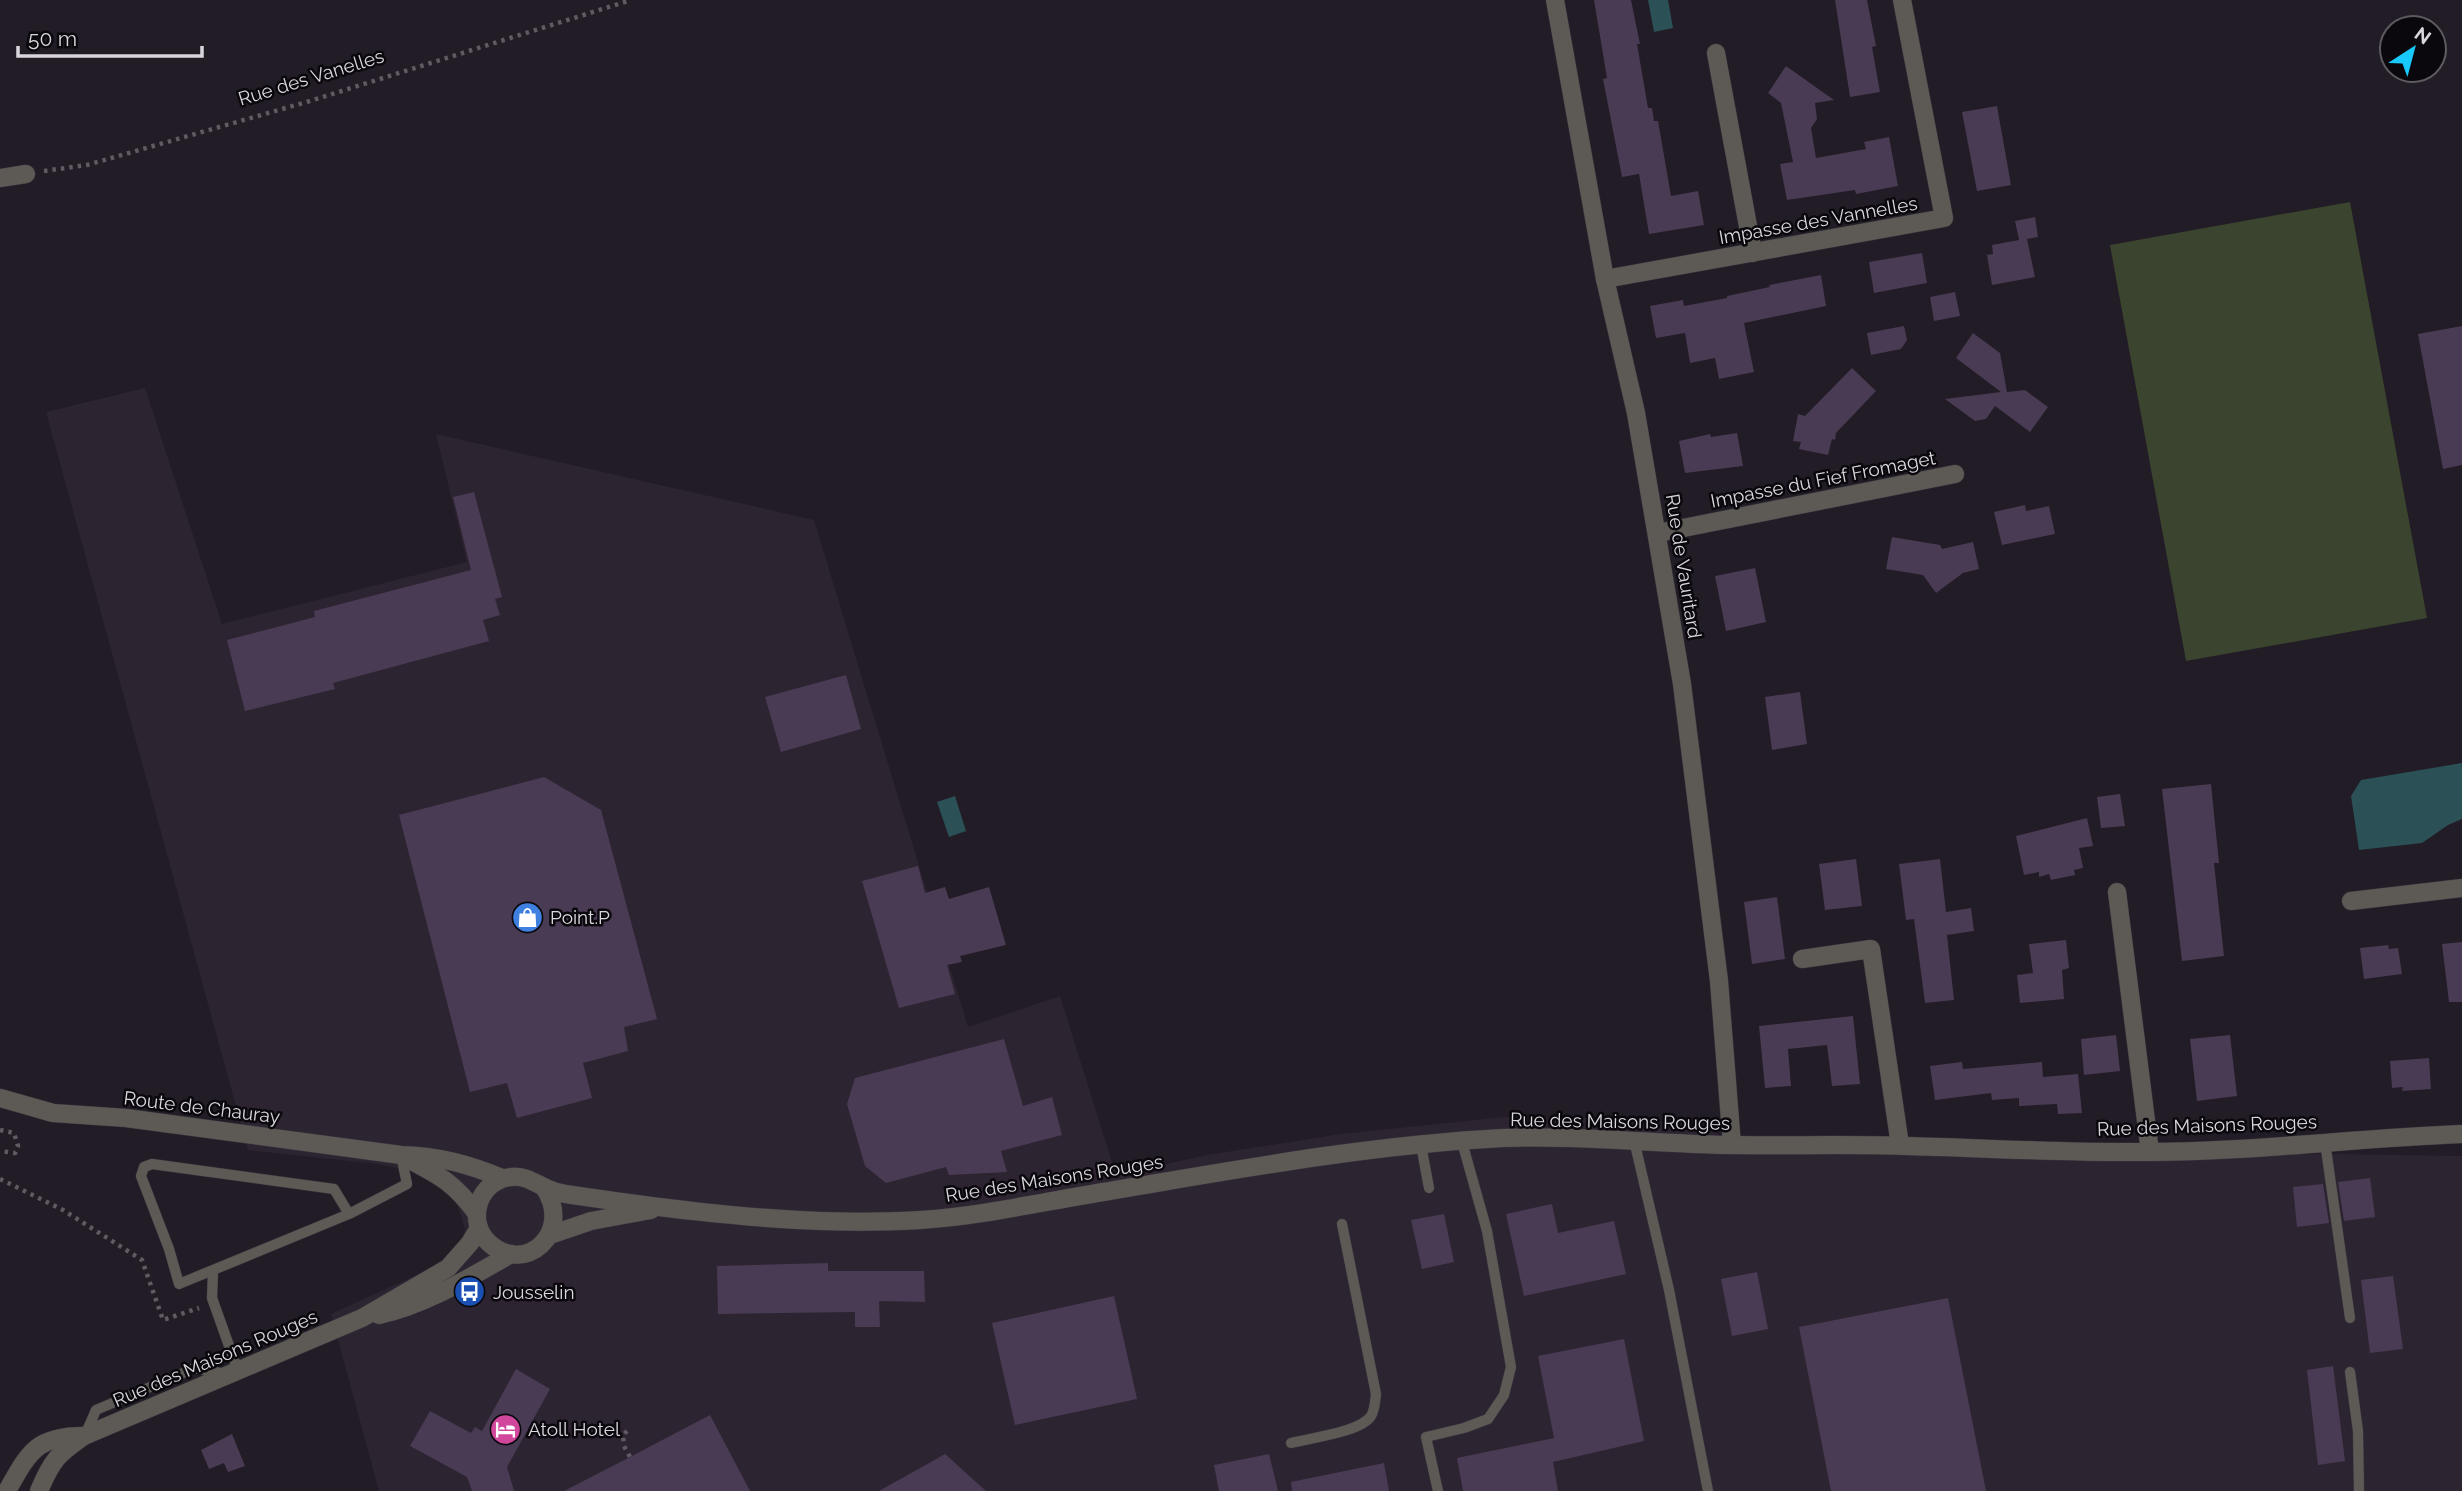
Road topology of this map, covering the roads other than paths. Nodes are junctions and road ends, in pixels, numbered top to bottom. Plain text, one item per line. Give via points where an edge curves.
1 (1555, 0) edge
2 (1902, 0) edge
3 (1716, 52) dead end
4 (26, 174) road end
5 (0, 178) edge
6 (1753, 253) junction
7 (1605, 279) junction
8 (1955, 474) dead end
9 (1658, 533) junction
10 (2462, 888) edge
11 (2117, 892) dead end
12 (2351, 901) dead end
13 (1802, 959) dead end
14 (0, 1098) edge
15 (2462, 1134) edge
16 (1634, 1140) junction
17 (1462, 1142) junction
18 (2325, 1142) junction
19 (1421, 1145) junction
20 (1732, 1145) junction
21 (1900, 1145) junction
22 (2150, 1152) junction
23 (401, 1156) junction
24 (502, 1178) junction
25 (1429, 1188) dead end
26 (545, 1189) junction
27 (657, 1209) junction
28 (349, 1214) junction
29 (478, 1221) junction
30 (1342, 1224) dead end
31 (550, 1236) junction
32 (511, 1254) junction
33 (213, 1271) junction
34 (362, 1318) junction
35 (2350, 1318) dead end
36 (2350, 1372) dead end
37 (233, 1373) junction
38 (84, 1436) junction
39 (1291, 1443) dead end
40 (7, 1491) edge
41 (39, 1491) edge
42 (1437, 1491) edge
43 (1708, 1491) edge
44 (2359, 1491) edge

1 - 7 street, Rue de Vauritard
2 - 6 street, Impasse des Vannelles via 1944,218
3 - 6 street
4 - 5 street
6 - 7 street, Impasse des Vannelles
7 - 9 street, Rue de Vauritard
8 - 9 street, Impasse du Fief Fromaget
9 - 20 street, Rue de Vauritard via 1719,981
10 - 12 street
11 - 22 street
13 - 21 street via 1871,949
14 - 23 street, Route de Chauray via 53,1113 126,1118
15 - 18 street, Rue des Maisons Rouges
16 - 17 street, Rue des Maisons Rouges
16 - 20 street, Rue des Maisons Rouges
16 - 43 lane
17 - 19 street, Rue des Maisons Rouges
17 - 42 lane via 1487,1231 1511,1367 1504,1395 1488,1419 1426,1437
18 - 22 street, Rue des Maisons Rouges
18 - 35 lane
19 - 25 lane
19 - 27 street, Rue des Maisons Rouges via 922,1220 818,1221
20 - 21 street, Rue des Maisons Rouges
21 - 22 street, Rue des Maisons Rouges
23 - 24 street, Route de Chauray via 454,1160
23 - 28 lane via 407,1184
23 - 29 street, Route de Chauray via 446,1179 466,1199
24 - 26 street via 525,1177
24 - 29 street via 484,1192
26 - 27 street, Rue des Maisons Rouges
26 - 31 street via 555,1211
27 - 31 street, Rue des Maisons Rouges via 591,1221
28 - 33 lane
28 - 33 lane via 334,1189 152,1164 144,1167 141,1176 179,1284
29 - 32 street via 489,1243
29 - 34 street, Rue des Maisons Rouges via 470,1244 448,1268
30 - 39 lane via 1375,1406 1372,1415 1357,1426
31 - 32 street via 533,1250
32 - 34 street, Rue des Maisons Rouges via 462,1283 403,1309
33 - 37 lane via 212,1298
34 - 37 street, Rue des Maisons Rouges
36 - 44 lane via 2358,1431
37 - 38 street, Rue des Maisons Rouges
38 - 40 street, Rue des Maisons Rouges via 63,1436 33,1450
38 - 41 street, Rue des Maisons Rouges via 58,1454

